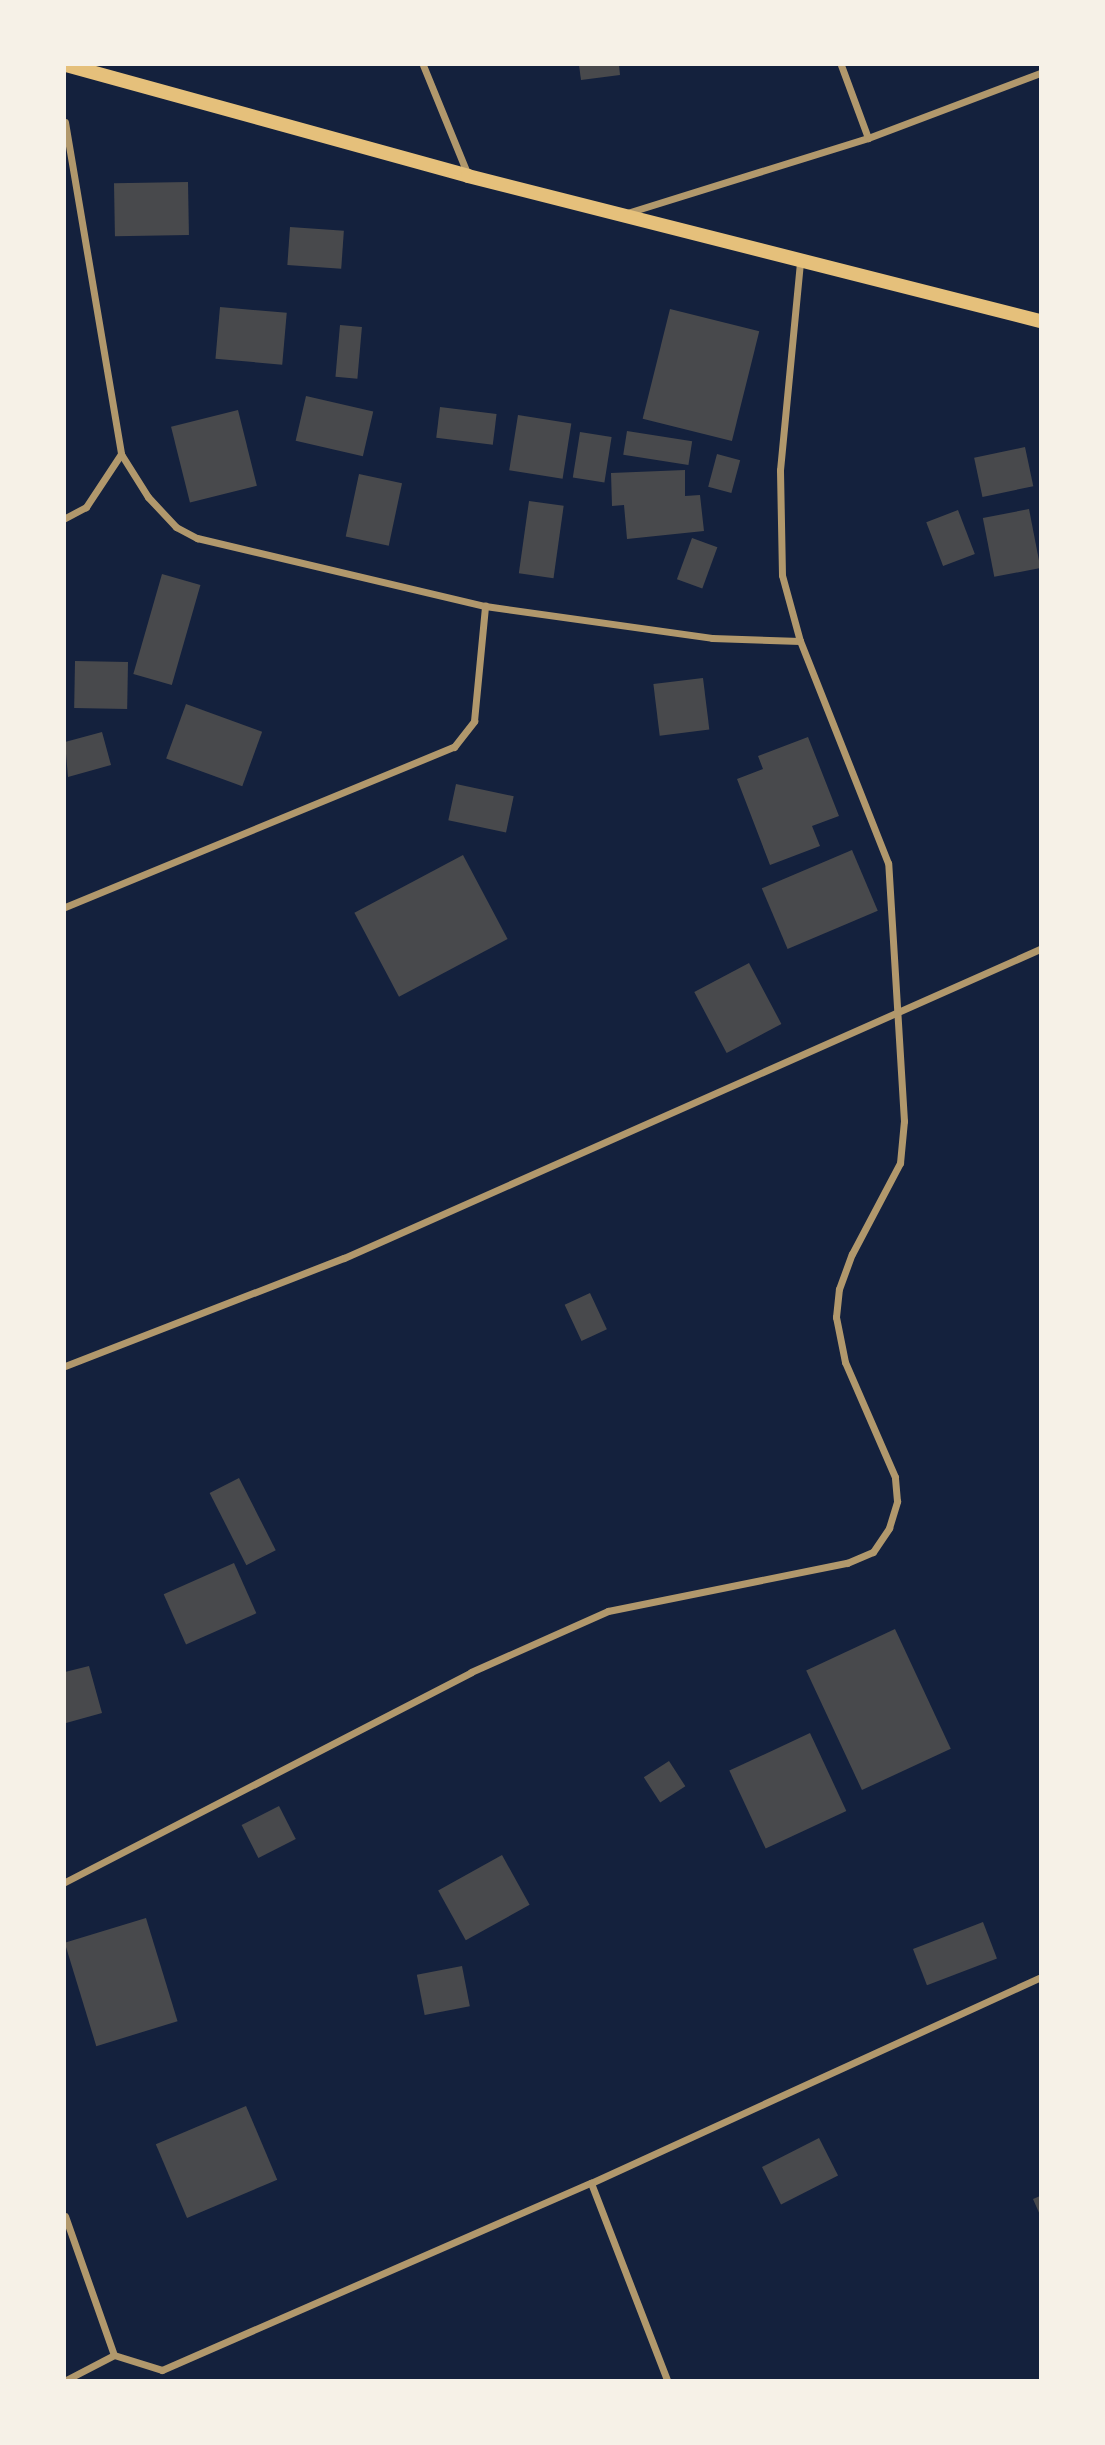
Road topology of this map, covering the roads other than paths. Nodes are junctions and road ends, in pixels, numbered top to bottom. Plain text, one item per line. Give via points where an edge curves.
1 (65, 65) edge
2 (423, 65) edge
3 (841, 65) edge
4 (1040, 74) edge
5 (65, 122) edge
6 (868, 138) junction
7 (468, 176) junction
8 (623, 214) junction
9 (800, 262) junction
10 (1040, 321) edge
11 (121, 454) junction
12 (65, 518) edge
13 (485, 606) junction
14 (800, 641) junction
15 (65, 907) edge
16 (1040, 949) edge
17 (898, 1011) junction
18 (65, 1366) edge
19 (65, 1882) edge
20 (1040, 1977) edge
21 (591, 2183) junction
22 (65, 2216) edge
23 (114, 2355) junction
24 (66, 2380) edge
25 (667, 2380) edge

1 - 7 main road
2 - 7 street
3 - 6 street
4 - 6 street
5 - 11 street
6 - 8 street
7 - 8 main road
8 - 9 main road
9 - 10 main road
9 - 14 street via 779,470 782,575
11 - 12 street via 86,507
11 - 13 street via 148,497 176,527 197,538
13 - 14 street via 712,638
13 - 15 street via 474,721 454,747
14 - 17 street via 888,863
16 - 17 street
17 - 18 street via 344,1258
17 - 19 street via 904,1121 900,1163 852,1254 839,1289 836,1317 845,1362 895,1477 897,1501 889,1528 873,1552 777,1580 608,1611 471,1672
20 - 21 street
21 - 23 street via 162,2370
21 - 25 street
22 - 23 street
23 - 24 street

